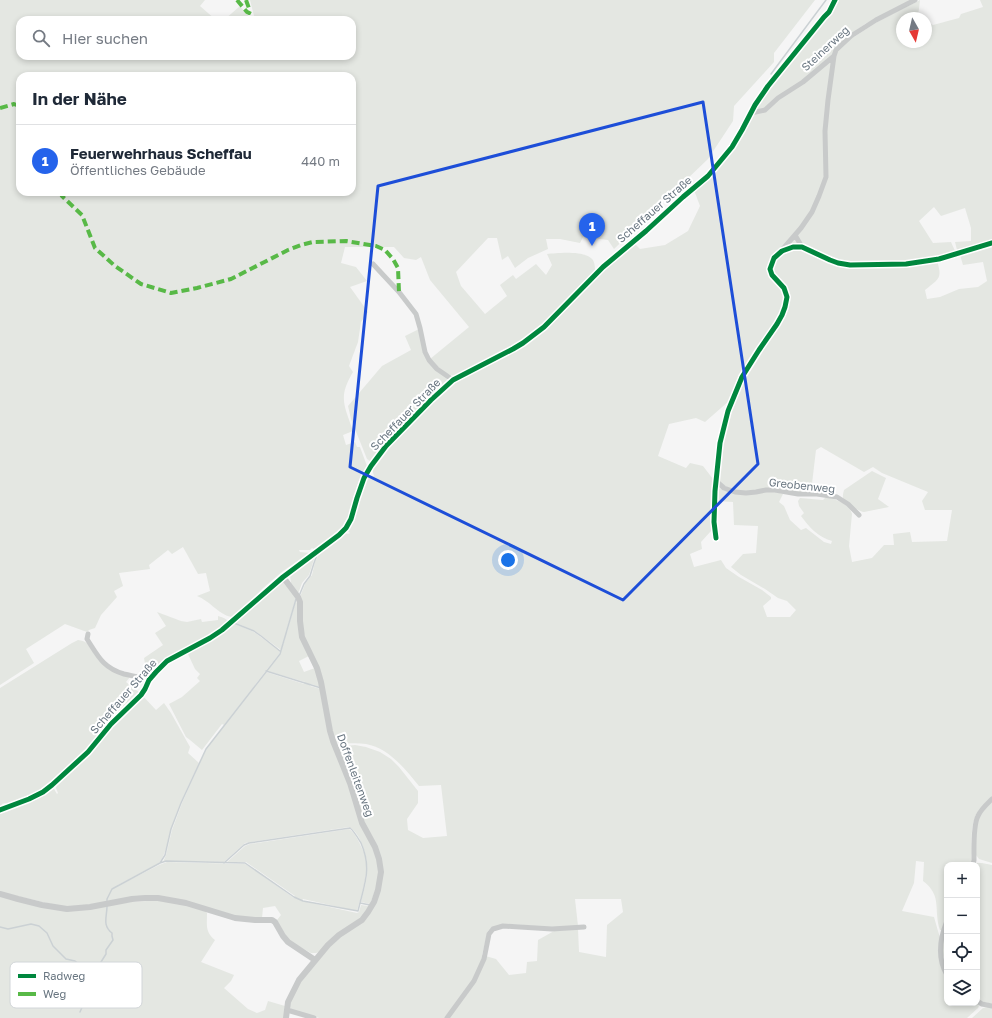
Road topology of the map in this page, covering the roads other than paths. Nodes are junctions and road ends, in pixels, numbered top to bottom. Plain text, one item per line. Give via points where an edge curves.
1 (835, 0) edge
2 (915, 0) edge
3 (834, 56) junction
4 (751, 113) junction
5 (795, 235) junction
6 (992, 243) edge
7 (802, 247) junction
8 (782, 250) junction
9 (373, 264) dead end
10 (453, 380) junction
11 (716, 482) junction
12 (859, 515) dead end
13 (716, 538) dead end
14 (284, 577) junction
15 (88, 634) dead end
16 (149, 680) junction
17 (992, 799) edge
18 (0, 810) edge
19 (974, 862) edge
20 (0, 894) edge
21 (584, 927) dead end
22 (944, 929) edge
23 (315, 960) junction
24 (945, 970) edge
25 (980, 1003) edge
26 (992, 1006) edge
27 (287, 1010) junction
28 (286, 1018) edge
29 (314, 1018) edge
30 (446, 1018) edge

1 - 4 street, Scheffauer Straße via 829,12 768,86
2 - 3 street, Steinerweg via 851,36 836,50
3 - 4 street, Steinerweg via 764,110
3 - 5 street via 825,131 826,177 812,212
4 - 10 street, Scheffauer Straße via 732,147 708,176 603,267 544,326 513,349
5 - 7 street
5 - 8 street
6 - 7 street via 939,259 878,265 838,263
7 - 8 street
8 - 11 street via 774,258 770,269 784,288 787,297 785,307 782,316 742,377 728,411 720,444
9 - 10 street via 416,314 429,360
10 - 14 street, Scheffauer Straße via 386,446 371,466 346,528
11 - 12 street, Greobenweg via 735,492 775,490 837,497
11 - 13 street
14 - 16 street, Scheffauer Straße via 222,630 168,661
14 - 23 street, Doffenleitenweg via 300,602 302,637 321,682 332,741 350,783 362,822 375,847 381,872 378,890 368,912 362,920 339,935
15 - 16 street, Scheffauer Straße via 87,639 105,664 122,673
16 - 18 street, Scheffauer Straße via 141,695 111,724 88,752 52,785 29,799
17 - 19 street via 977,817
20 - 23 street via 67,909 132,899 158,898 186,903 235,918 272,920 276,922 288,942
21 - 30 street via 552,929 503,926 493,929 489,934 484,959 474,981
22 - 24 street via 941,959
23 - 27 street, Doffenleitenweg via 299,980 288,1002
25 - 26 street
27 - 28 street, Doffenleitenweg
27 - 29 street

